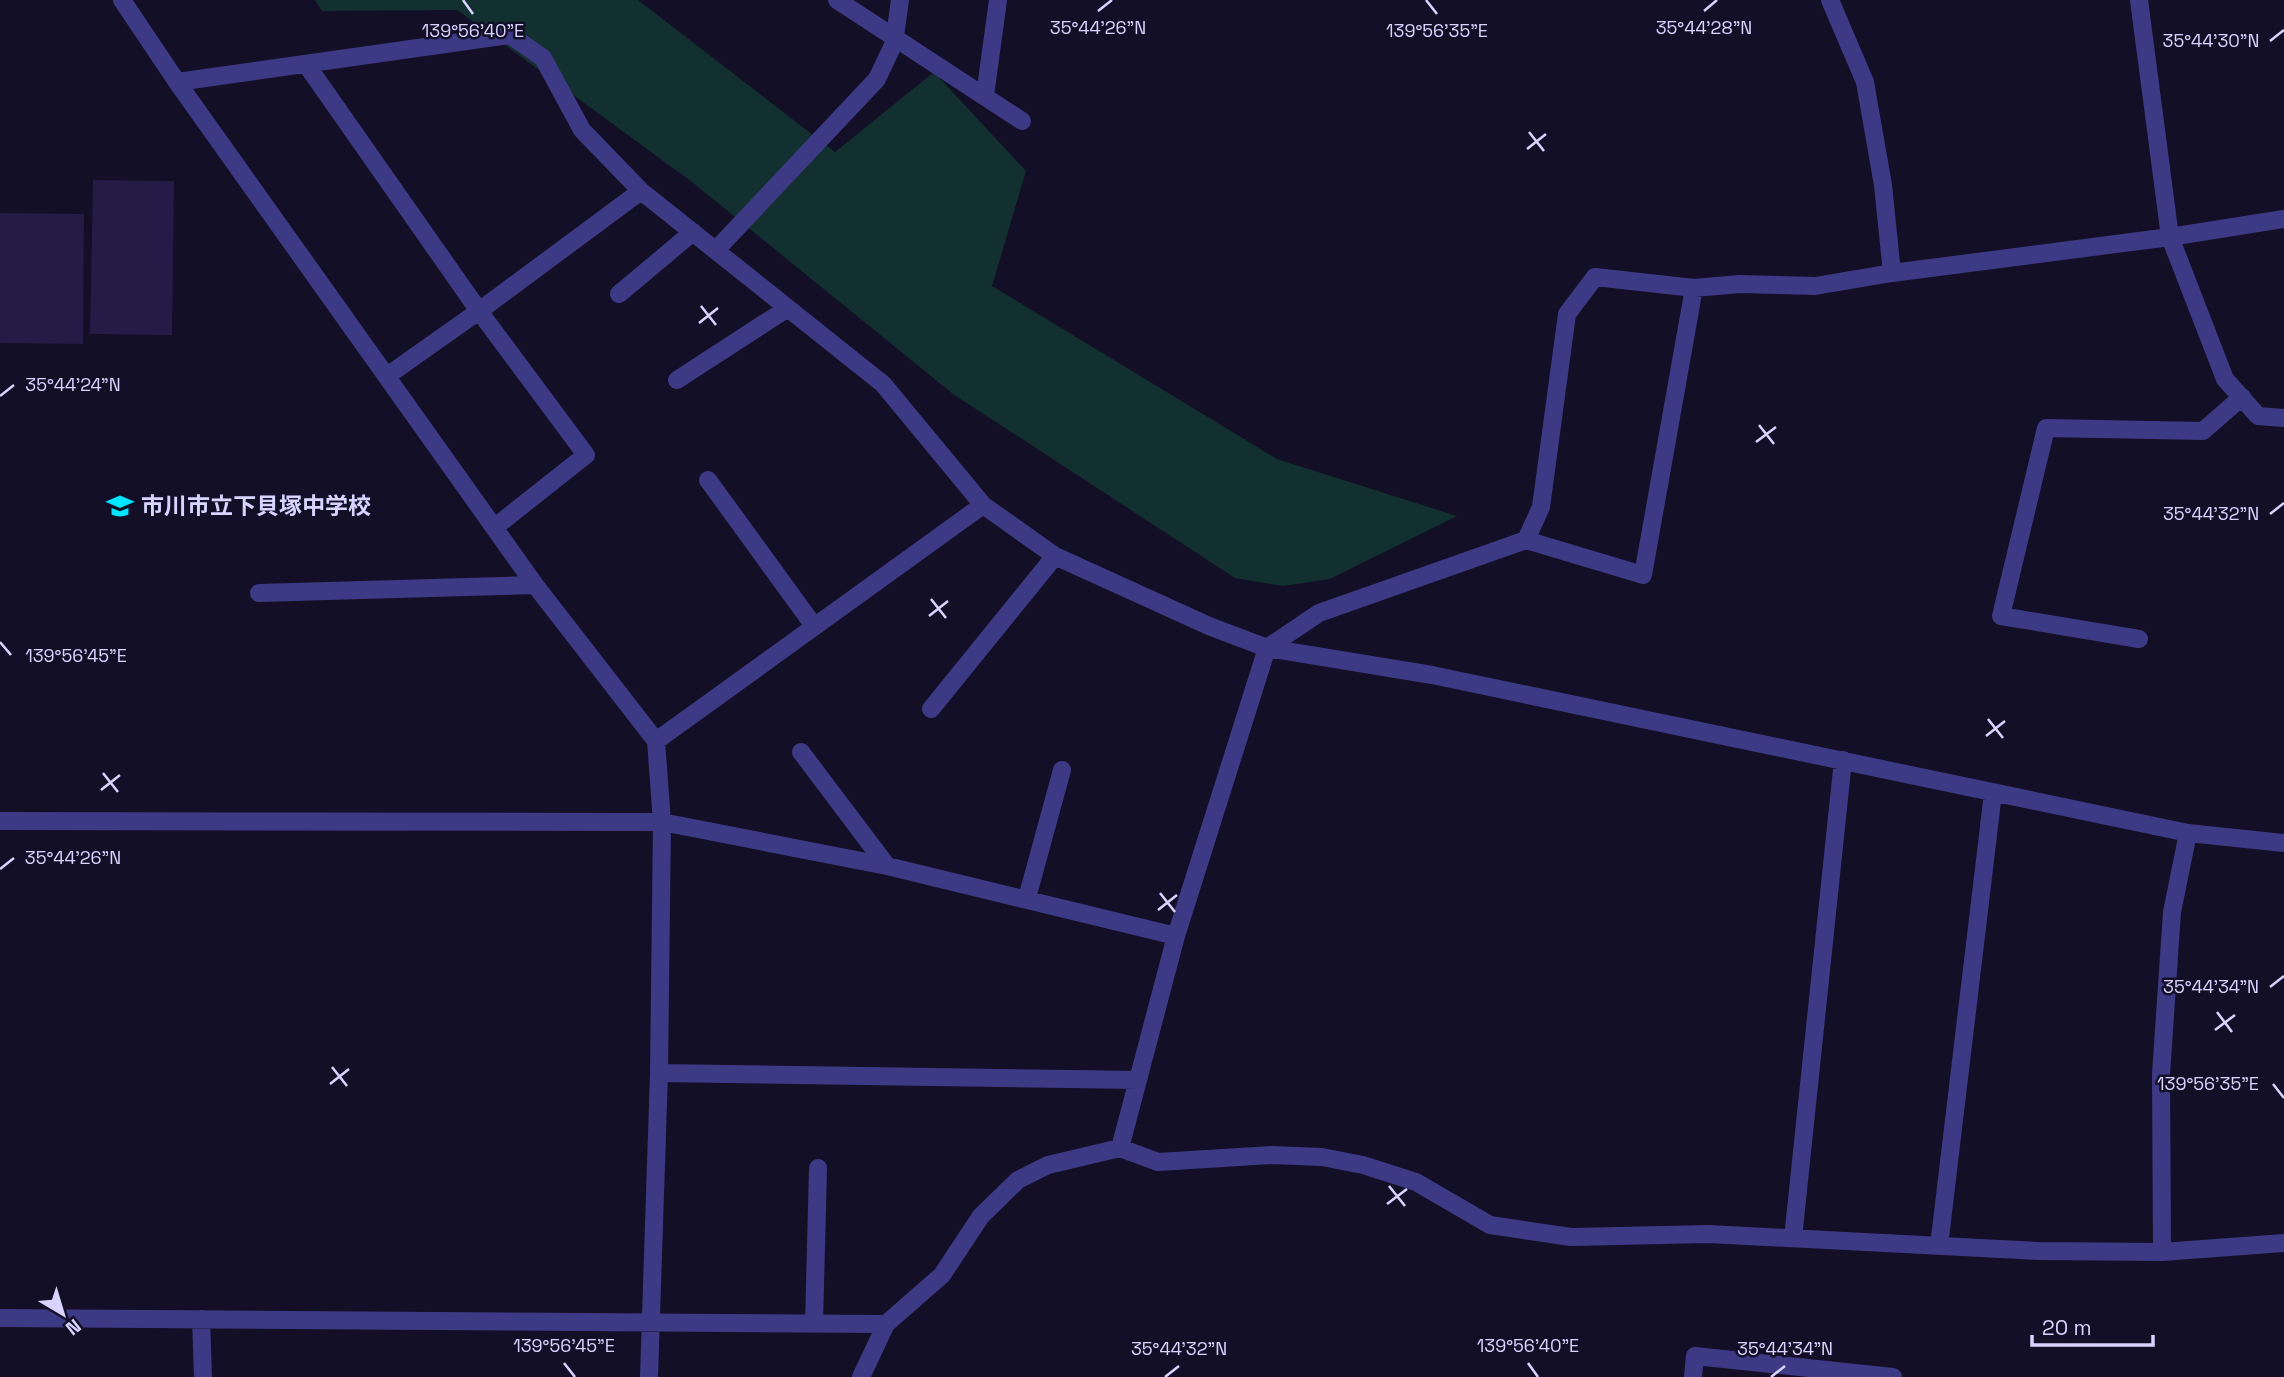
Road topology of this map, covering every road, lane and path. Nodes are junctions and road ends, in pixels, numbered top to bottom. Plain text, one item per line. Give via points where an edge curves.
1 (122, 0) edge
2 (837, 0) edge
3 (900, 0) edge
4 (998, 0) edge
5 (1830, 0) edge
6 (2139, 0) edge
7 (895, 36) junction
8 (306, 64) junction
9 (177, 82) junction
10 (985, 96) junction
11 (1022, 121) dead end
12 (640, 191) junction
13 (2284, 219) edge
14 (694, 232) junction
15 (2170, 237) junction
16 (716, 250) junction
17 (1892, 273) junction
18 (1695, 288) junction
19 (619, 294) dead end
20 (788, 308) junction
21 (479, 311) junction
22 (387, 376) junction
23 (677, 380) dead end
24 (2242, 397) junction
25 (2284, 418) edge
26 (708, 480) dead end
27 (983, 505) junction
28 (495, 527) junction
29 (1526, 540) junction
30 (1055, 556) junction
31 (535, 585) junction
32 (259, 593) dead end
33 (814, 626) junction
34 (2139, 639) dead end
35 (1267, 648) junction
36 (931, 709) dead end
37 (656, 741) junction
38 (801, 752) dead end
39 (1843, 760) junction
40 (1062, 770) dead end
41 (1993, 793) junction
42 (0, 821) edge
43 (662, 822) junction
44 (2188, 833) junction
45 (2284, 843) edge
46 (887, 866) junction
47 (1027, 898) junction
48 (1176, 936) junction
49 (660, 1073) junction
50 (1138, 1080) junction
51 (1120, 1148) junction
52 (818, 1168) dead end
53 (1793, 1238) junction
54 (2284, 1243) edge
55 (1939, 1246) junction
56 (2162, 1252) junction
57 (0, 1318) edge
58 (201, 1319) junction
59 (650, 1321) junction
60 (814, 1324) junction
61 (886, 1324) junction
62 (203, 1377) edge
63 (649, 1377) edge
64 (861, 1377) edge
65 (1693, 1377) edge
66 (1893, 1377) edge

1 - 9 street
2 - 7 street
3 - 7 street
4 - 10 street
5 - 17 street via 1865,82
6 - 15 street
7 - 10 street
7 - 16 street via 877,79
8 - 9 street
8 - 12 street via 510,35 543,58 582,130
8 - 21 street
9 - 22 street
10 - 11 street
12 - 14 street
12 - 21 street
13 - 15 street
14 - 16 street
14 - 19 street
15 - 17 street
15 - 24 street via 2225,379
16 - 20 street
17 - 18 street via 1815,286
18 - 29 street via 1595,277 1567,314 1541,507
18 - 29 street via 1643,575
20 - 23 street
20 - 27 street via 883,384
21 - 22 street
21 - 28 street via 586,455
22 - 28 street
24 - 25 street via 2258,416
24 - 34 street via 2203,431 2046,428 2001,617
26 - 33 street
27 - 30 street
27 - 33 street
28 - 31 street
29 - 35 street via 1319,612
30 - 35 street
30 - 36 street
31 - 32 street
31 - 37 street
33 - 37 street
35 - 39 street via 1432,675
35 - 48 street
37 - 43 street
38 - 46 street
39 - 41 street
39 - 53 street
40 - 47 street
41 - 44 street
41 - 55 street
42 - 43 street
43 - 46 street
43 - 49 street
44 - 45 street
44 - 56 street via 2172,912 2161,1074
46 - 47 street
47 - 48 street
48 - 50 street
49 - 50 street
49 - 59 street
50 - 51 street
51 - 53 street via 1158,1162 1272,1155 1363,1165 1416,1182 1490,1225 1571,1237 1709,1234
51 - 61 street via 1048,1165 1018,1180 981,1216 942,1275
52 - 60 street
53 - 55 street
54 - 56 street
55 - 56 street
57 - 58 street
58 - 59 street
58 - 62 street
59 - 60 street
59 - 63 street
60 - 61 street
61 - 64 street
65 - 66 street via 1695,1356

